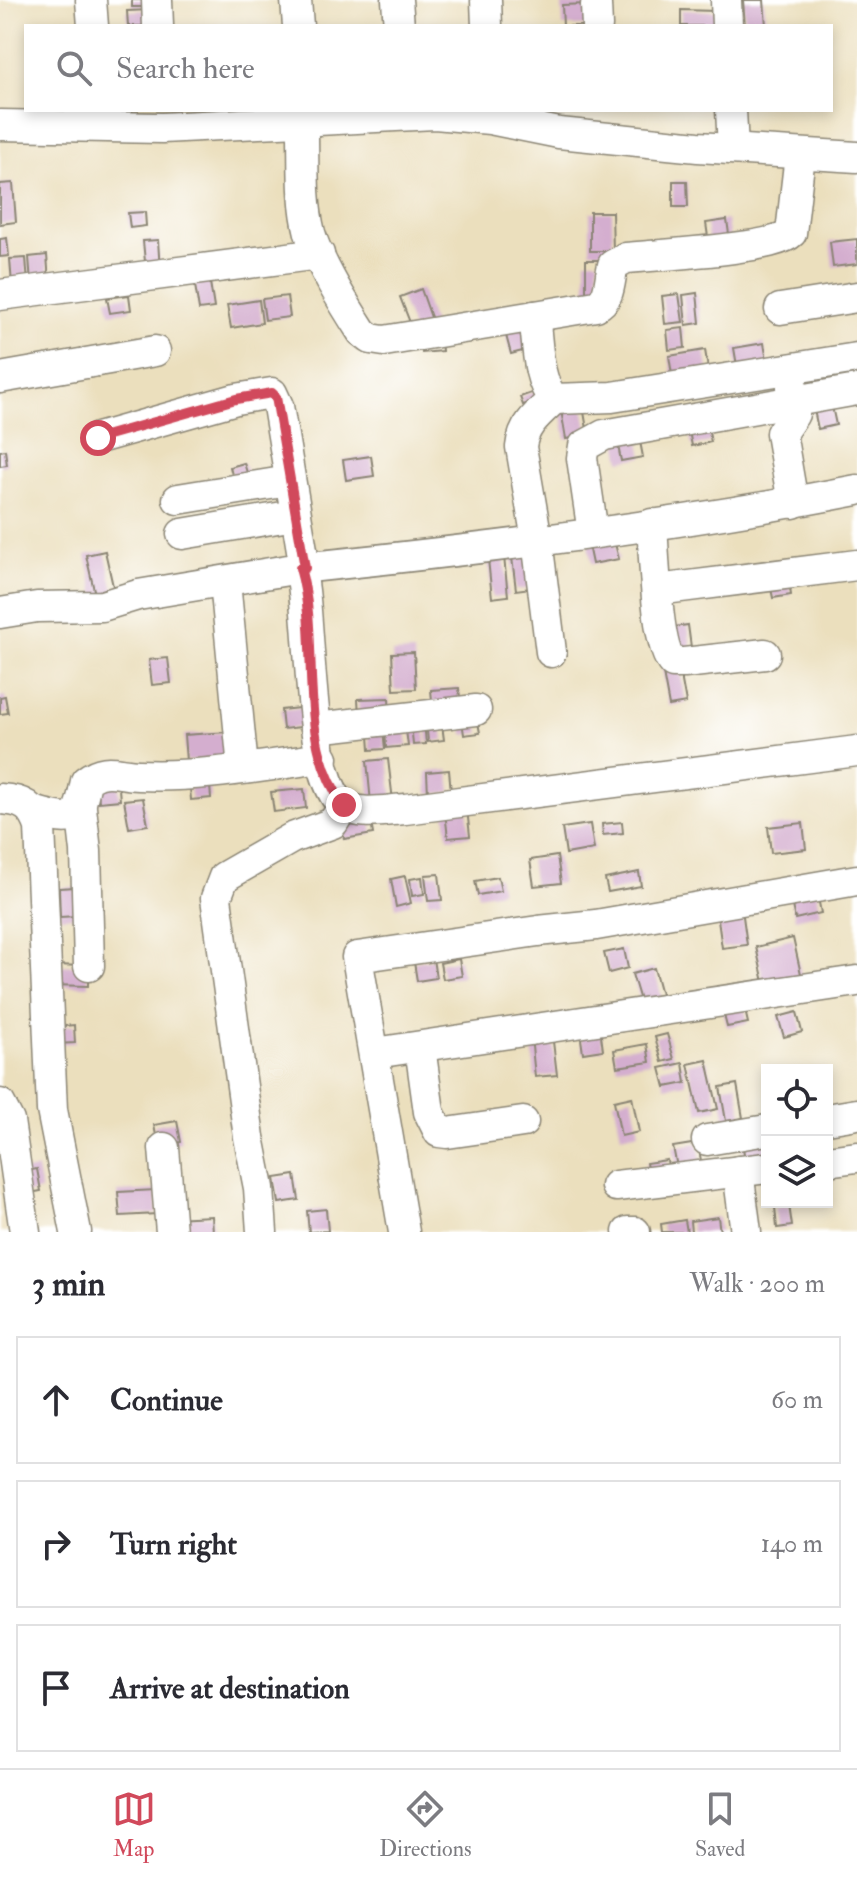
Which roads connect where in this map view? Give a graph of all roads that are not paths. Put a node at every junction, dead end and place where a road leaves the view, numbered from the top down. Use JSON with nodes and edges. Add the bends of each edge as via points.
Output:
{"nodes":[{"id":1,"x":91,"y":0,"type":"edge"},
{"id":2,"x":157,"y":0,"type":"edge"},
{"id":3,"x":296,"y":0,"type":"edge"},
{"id":4,"x":397,"y":0,"type":"edge"},
{"id":5,"x":486,"y":0,"type":"edge"},
{"id":6,"x":726,"y":0,"type":"edge"},
{"id":7,"x":93,"y":24,"type":"edge"},
{"id":8,"x":158,"y":24,"type":"edge"},
{"id":9,"x":298,"y":24,"type":"edge"},
{"id":10,"x":399,"y":24,"type":"edge"},
{"id":11,"x":487,"y":24,"type":"edge"},
{"id":12,"x":727,"y":24,"type":"edge"},
{"id":13,"x":731,"y":112,"type":"edge"},
{"id":14,"x":405,"y":113,"type":"edge"},
{"id":15,"x":490,"y":114,"type":"edge"},
{"id":16,"x":303,"y":115,"type":"edge"},
{"id":17,"x":96,"y":118,"type":"edge"},
{"id":18,"x":162,"y":119,"type":"edge"},
{"id":19,"x":601,"y":124,"type":"edge"},
{"id":20,"x":0,"y":125,"type":"edge"},
{"id":21,"x":733,"y":148,"type":"junction"},
{"id":22,"x":800,"y":155,"type":"junction"},
{"id":23,"x":857,"y":157,"type":"edge"},
{"id":24,"x":319,"y":254,"type":"junction"},
{"id":25,"x":0,"y":295,"type":"edge"},
{"id":26,"x":857,"y":297,"type":"edge"},
{"id":27,"x":780,"y":309,"type":"dead end"},
{"id":28,"x":534,"y":316,"type":"junction"},
{"id":29,"x":155,"y":351,"type":"dead end"},
{"id":30,"x":857,"y":358,"type":"edge"},
{"id":31,"x":790,"y":369,"type":"junction"},
{"id":32,"x":0,"y":378,"type":"edge"},
{"id":33,"x":857,"y":390,"type":"edge"},
{"id":34,"x":554,"y":399,"type":"junction"},
{"id":35,"x":795,"y":402,"type":"junction"},
{"id":36,"x":98,"y":438,"type":"dead end"},
{"id":37,"x":289,"y":481,"type":"junction"},
{"id":38,"x":857,"y":490,"type":"edge"},
{"id":39,"x":178,"y":499,"type":"dead end"},
{"id":40,"x":793,"y":503,"type":"junction"},
{"id":41,"x":295,"y":515,"type":"junction"},
{"id":42,"x":652,"y":524,"type":"junction"},
{"id":43,"x":593,"y":533,"type":"junction"},
{"id":44,"x":182,"y":534,"type":"dead end"},
{"id":45,"x":537,"y":540,"type":"junction"},
{"id":46,"x":857,"y":565,"type":"edge"},
{"id":47,"x":302,"y":568,"type":"junction"},
{"id":48,"x":225,"y":582,"type":"junction"},
{"id":49,"x":657,"y":590,"type":"junction"},
{"id":50,"x":0,"y":613,"type":"edge"},
{"id":51,"x":551,"y":652,"type":"dead end"},
{"id":52,"x":765,"y":654,"type":"dead end"},
{"id":53,"x":476,"y":710,"type":"dead end"},
{"id":54,"x":316,"y":728,"type":"junction"},
{"id":55,"x":857,"y":751,"type":"edge"},
{"id":56,"x":323,"y":758,"type":"junction"},
{"id":57,"x":243,"y":768,"type":"junction"},
{"id":58,"x":0,"y":799,"type":"edge"},
{"id":59,"x":344,"y":805,"type":"junction"},
{"id":60,"x":81,"y":808,"type":"junction"},
{"id":61,"x":36,"y":812,"type":"junction"},
{"id":62,"x":857,"y":880,"type":"edge"},
{"id":63,"x":89,"y":966,"type":"dead end"},
{"id":64,"x":857,"y":981,"type":"edge"},
{"id":65,"x":420,"y":1047,"type":"junction"},
{"id":66,"x":375,"y":1053,"type":"junction"},
{"id":67,"x":0,"y":1104,"type":"edge"},
{"id":68,"x":857,"y":1114,"type":"edge"},
{"id":69,"x":833,"y":1118,"type":"edge"},
{"id":70,"x":523,"y":1122,"type":"dead end"},
{"id":71,"x":761,"y":1131,"type":"edge"},
{"id":72,"x":707,"y":1140,"type":"dead end"},
{"id":73,"x":164,"y":1148,"type":"dead end"},
{"id":74,"x":857,"y":1157,"type":"edge"},
{"id":75,"x":833,"y":1160,"type":"edge"},
{"id":76,"x":752,"y":1169,"type":"edge"},
{"id":77,"x":616,"y":1186,"type":"dead end"},
{"id":78,"x":25,"y":1232,"type":"edge"},
{"id":79,"x":76,"y":1232,"type":"edge"},
{"id":80,"x":171,"y":1232,"type":"edge"},
{"id":81,"x":262,"y":1232,"type":"edge"},
{"id":82,"x":404,"y":1232,"type":"edge"},
{"id":83,"x":628,"y":1232,"type":"edge"},
{"id":84,"x":635,"y":1232,"type":"edge"},
{"id":85,"x":746,"y":1232,"type":"edge"}],
"edges":[{"from":1,"to":7,"type":"street"},
{"from":2,"to":8,"type":"street"},
{"from":3,"to":9,"type":"street"},
{"from":4,"to":10,"type":"street"},
{"from":5,"to":11,"type":"street"},
{"from":6,"to":12,"type":"street"},
{"from":13,"to":21,"type":"street"},
{"from":14,"to":15,"type":"street"},
{"from":14,"to":16,"type":"street"},
{"from":15,"to":19,"type":"street","via":[[559,133]]},
{"from":16,"to":18,"type":"street"},
{"from":16,"to":24,"type":"street","via":[[305,209]]},
{"from":17,"to":18,"type":"street"},
{"from":17,"to":20,"type":"street"},
{"from":19,"to":21,"type":"street","via":[[698,147]]},
{"from":21,"to":22,"type":"street"},
{"from":22,"to":23,"type":"street"},
{"from":22,"to":28,"type":"street","via":[[787,237],[758,245],[626,258],[613,265],[604,302]]},
{"from":24,"to":25,"type":"street"},
{"from":24,"to":28,"type":"street","via":[[352,316],[371,339]]},
{"from":26,"to":27,"type":"street"},
{"from":28,"to":34,"type":"street","via":[[542,372]]},
{"from":29,"to":32,"type":"street"},
{"from":30,"to":31,"type":"street"},
{"from":31,"to":34,"type":"street","via":[[612,397]]},
{"from":31,"to":35,"type":"street"},
{"from":33,"to":35,"type":"street"},
{"from":34,"to":45,"type":"street","via":[[522,435]]},
{"from":35,"to":40,"type":"street","via":[[794,414],[781,433]]},
{"from":35,"to":43,"type":"street","via":[[590,441],[582,458]]},
{"from":36,"to":37,"type":"street","via":[[272,393]]},
{"from":37,"to":39,"type":"street"},
{"from":37,"to":41,"type":"street"},
{"from":38,"to":40,"type":"street"},
{"from":40,"to":42,"type":"street"},
{"from":41,"to":44,"type":"street"},
{"from":41,"to":47,"type":"street"},
{"from":42,"to":43,"type":"street"},
{"from":42,"to":49,"type":"street"},
{"from":43,"to":45,"type":"street"},
{"from":45,"to":47,"type":"street"},
{"from":45,"to":51,"type":"street"},
{"from":46,"to":49,"type":"street"},
{"from":47,"to":48,"type":"street"},
{"from":47,"to":54,"type":"street"},
{"from":48,"to":50,"type":"street","via":[[102,606]]},
{"from":48,"to":57,"type":"street"},
{"from":49,"to":52,"type":"street","via":[[665,648],[673,663]]},
{"from":53,"to":54,"type":"street"},
{"from":54,"to":56,"type":"street"},
{"from":55,"to":59,"type":"street","via":[[405,809],[365,811]]},
{"from":56,"to":57,"type":"street"},
{"from":56,"to":59,"type":"street","via":[[330,786]]},
{"from":57,"to":60,"type":"street","via":[[95,773],[86,781]]},
{"from":58,"to":61,"type":"street","via":[[26,803]]},
{"from":59,"to":81,"type":"street","via":[[333,823],[240,867],[224,877],[218,890]]},
{"from":60,"to":61,"type":"street","via":[[60,819]]},
{"from":60,"to":63,"type":"street"},
{"from":61,"to":79,"type":"street","via":[[43,867],[52,1110]]},
{"from":62,"to":66,"type":"street","via":[[596,925],[357,957]]},
{"from":64,"to":65,"type":"street"},
{"from":65,"to":66,"type":"street"},
{"from":65,"to":70,"type":"street","via":[[429,1112],[439,1132]]},
{"from":66,"to":82,"type":"street"},
{"from":67,"to":78,"type":"street","via":[[9,1121]]},
{"from":68,"to":69,"type":"street"},
{"from":71,"to":72,"type":"street"},
{"from":73,"to":80,"type":"street"},
{"from":74,"to":75,"type":"street"},
{"from":76,"to":77,"type":"street"},
{"from":76,"to":85,"type":"street"},
{"from":83,"to":84,"type":"street"}]}
